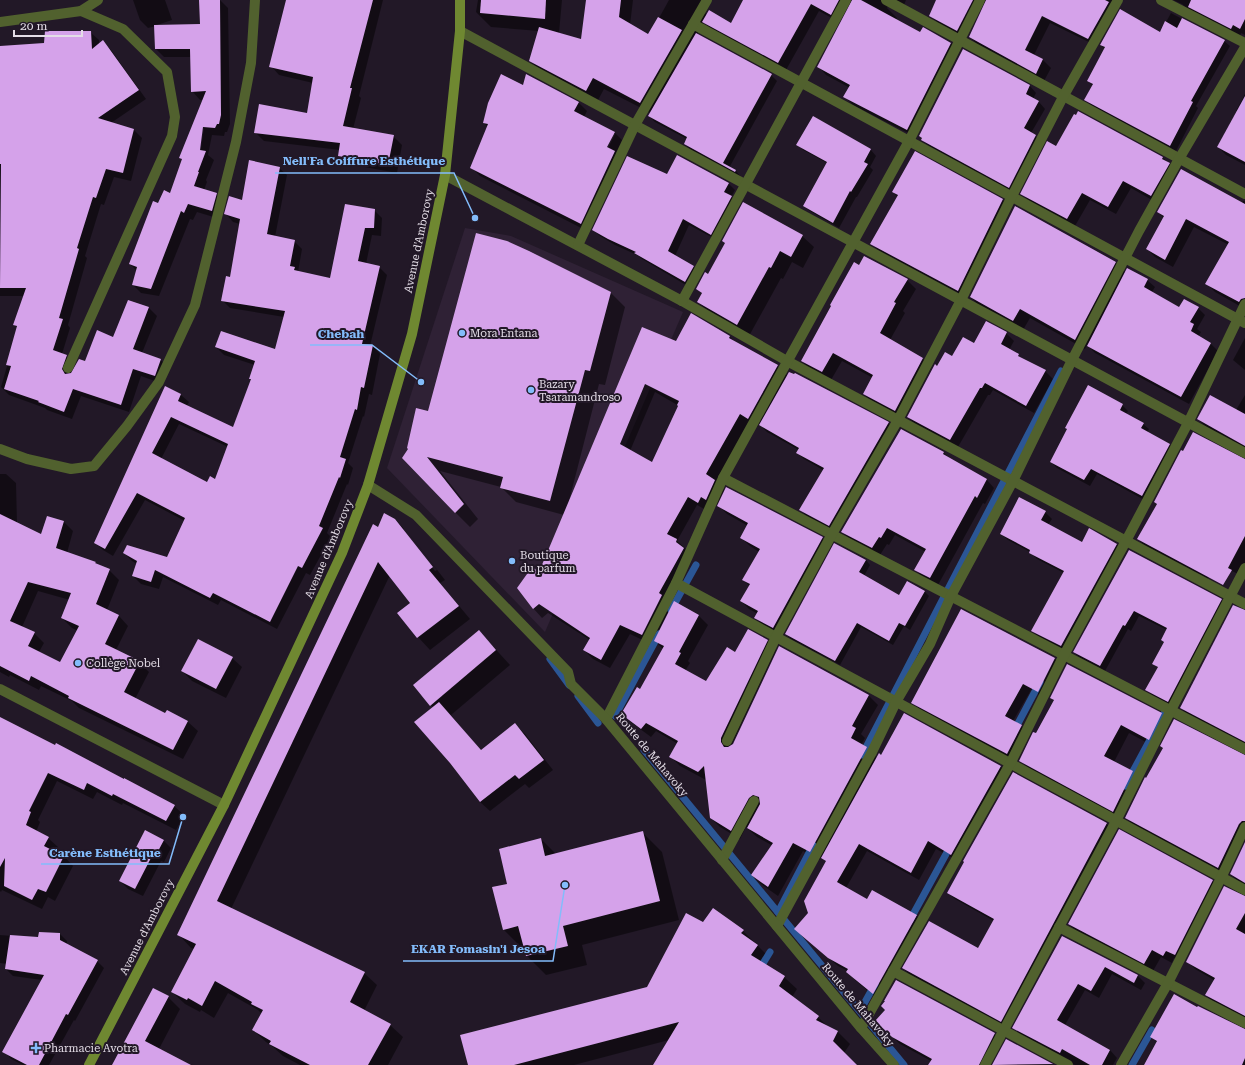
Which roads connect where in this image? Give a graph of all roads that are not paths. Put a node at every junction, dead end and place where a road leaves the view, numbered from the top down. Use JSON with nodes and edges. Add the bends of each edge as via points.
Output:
{"nodes":[{"id":1,"x":98,"y":0,"type":"edge"},
{"id":2,"x":255,"y":0,"type":"edge"},
{"id":3,"x":460,"y":0,"type":"edge"},
{"id":4,"x":707,"y":0,"type":"edge"},
{"id":5,"x":846,"y":0,"type":"edge"},
{"id":6,"x":886,"y":0,"type":"edge"},
{"id":7,"x":980,"y":0,"type":"edge"},
{"id":8,"x":1118,"y":0,"type":"edge"},
{"id":9,"x":1161,"y":0,"type":"edge"},
{"id":10,"x":81,"y":11,"type":"junction"},
{"id":11,"x":0,"y":22,"type":"edge"},
{"id":12,"x":693,"y":24,"type":"junction"},
{"id":13,"x":460,"y":31,"type":"junction"},
{"id":14,"x":959,"y":39,"type":"junction"},
{"id":15,"x":1245,"y":43,"type":"edge"},
{"id":16,"x":1245,"y":47,"type":"edge"},
{"id":17,"x":801,"y":82,"type":"junction"},
{"id":18,"x":1064,"y":97,"type":"junction"},
{"id":19,"x":635,"y":125,"type":"junction"},
{"id":20,"x":909,"y":141,"type":"junction"},
{"id":21,"x":1180,"y":159,"type":"junction"},
{"id":22,"x":445,"y":175,"type":"junction"},
{"id":23,"x":745,"y":184,"type":"junction"},
{"id":24,"x":1245,"y":194,"type":"edge"},
{"id":25,"x":1012,"y":196,"type":"junction"},
{"id":26,"x":852,"y":242,"type":"junction"},
{"id":27,"x":578,"y":245,"type":"junction"},
{"id":28,"x":1125,"y":258,"type":"junction"},
{"id":29,"x":961,"y":300,"type":"junction"},
{"id":30,"x":682,"y":301,"type":"junction"},
{"id":31,"x":1245,"y":304,"type":"edge"},
{"id":32,"x":1241,"y":321,"type":"edge"},
{"id":33,"x":1072,"y":360,"type":"junction"},
{"id":34,"x":787,"y":361,"type":"junction"},
{"id":35,"x":68,"y":368,"type":"dead end"},
{"id":36,"x":898,"y":420,"type":"junction"},
{"id":37,"x":1188,"y":423,"type":"junction"},
{"id":38,"x":0,"y":449,"type":"edge"},
{"id":39,"x":1245,"y":453,"type":"edge"},
{"id":40,"x":723,"y":478,"type":"junction"},
{"id":41,"x":1013,"y":481,"type":"junction"},
{"id":42,"x":368,"y":485,"type":"junction"},
{"id":43,"x":832,"y":534,"type":"junction"},
{"id":44,"x":1126,"y":541,"type":"junction"},
{"id":45,"x":1245,"y":568,"type":"edge"},
{"id":46,"x":676,"y":583,"type":"junction"},
{"id":47,"x":951,"y":596,"type":"junction"},
{"id":48,"x":1231,"y":596,"type":"junction"},
{"id":49,"x":1245,"y":604,"type":"edge"},
{"id":50,"x":776,"y":637,"type":"junction"},
{"id":51,"x":1064,"y":654,"type":"junction"},
{"id":52,"x":0,"y":689,"type":"edge"},
{"id":53,"x":896,"y":702,"type":"junction"},
{"id":54,"x":1170,"y":710,"type":"junction"},
{"id":55,"x":606,"y":719,"type":"junction"},
{"id":56,"x":727,"y":740,"type":"dead end"},
{"id":57,"x":1245,"y":749,"type":"edge"},
{"id":58,"x":1010,"y":764,"type":"junction"},
{"id":59,"x":754,"y":801,"type":"dead end"},
{"id":60,"x":224,"y":805,"type":"junction"},
{"id":61,"x":1116,"y":821,"type":"junction"},
{"id":62,"x":1245,"y":827,"type":"edge"},
{"id":63,"x":724,"y":855,"type":"junction"},
{"id":64,"x":1221,"y":878,"type":"junction"},
{"id":65,"x":1245,"y":890,"type":"edge"},
{"id":66,"x":776,"y":926,"type":"junction"},
{"id":67,"x":1059,"y":927,"type":"junction"},
{"id":68,"x":893,"y":971,"type":"junction"},
{"id":69,"x":1168,"y":983,"type":"junction"},
{"id":70,"x":1245,"y":1023,"type":"edge"},
{"id":71,"x":861,"y":1028,"type":"junction"},
{"id":72,"x":1004,"y":1030,"type":"junction"},
{"id":73,"x":89,"y":1065,"type":"edge"},
{"id":74,"x":894,"y":1065,"type":"edge"},
{"id":75,"x":985,"y":1065,"type":"edge"},
{"id":76,"x":1068,"y":1065,"type":"edge"},
{"id":77,"x":1121,"y":1065,"type":"edge"}],
"edges":[{"from":1,"to":10,"type":"street"},
{"from":2,"to":38,"type":"street","via":[[251,63],[236,142],[199,290],[195,305],[159,382],[94,466],[71,469],[27,459]]},
{"from":3,"to":13,"type":"main road","name":"Avenue d'Amborovy"},
{"from":4,"to":12,"type":"street"},
{"from":5,"to":17,"type":"street"},
{"from":6,"to":14,"type":"street"},
{"from":7,"to":14,"type":"street"},
{"from":8,"to":18,"type":"street"},
{"from":9,"to":15,"type":"street"},
{"from":10,"to":11,"type":"street"},
{"from":10,"to":35,"type":"street","via":[[123,29],[167,72],[175,117],[172,136]]},
{"from":12,"to":17,"type":"street"},
{"from":12,"to":19,"type":"street"},
{"from":13,"to":19,"type":"street"},
{"from":13,"to":22,"type":"main road","name":"Avenue d'Amborovy"},
{"from":14,"to":18,"type":"street"},
{"from":14,"to":20,"type":"street"},
{"from":16,"to":21,"type":"street"},
{"from":17,"to":20,"type":"street"},
{"from":17,"to":23,"type":"street"},
{"from":18,"to":21,"type":"street"},
{"from":18,"to":25,"type":"street"},
{"from":19,"to":23,"type":"street"},
{"from":19,"to":27,"type":"street"},
{"from":20,"to":25,"type":"street"},
{"from":20,"to":26,"type":"street"},
{"from":21,"to":24,"type":"street"},
{"from":21,"to":28,"type":"street"},
{"from":22,"to":27,"type":"street"},
{"from":22,"to":42,"type":"main road","name":"Avenue d'Amborovy","via":[[412,334]]},
{"from":23,"to":26,"type":"street"},
{"from":23,"to":30,"type":"street"},
{"from":25,"to":28,"type":"street"},
{"from":25,"to":29,"type":"street"},
{"from":26,"to":29,"type":"street"},
{"from":26,"to":34,"type":"street"},
{"from":27,"to":30,"type":"street"},
{"from":28,"to":32,"type":"street"},
{"from":28,"to":33,"type":"street"},
{"from":29,"to":33,"type":"street"},
{"from":29,"to":36,"type":"street"},
{"from":30,"to":34,"type":"street"},
{"from":31,"to":32,"type":"street"},
{"from":32,"to":37,"type":"street"},
{"from":33,"to":37,"type":"street"},
{"from":33,"to":41,"type":"street"},
{"from":34,"to":36,"type":"street"},
{"from":34,"to":40,"type":"street"},
{"from":36,"to":41,"type":"street"},
{"from":36,"to":43,"type":"street"},
{"from":37,"to":39,"type":"street"},
{"from":37,"to":44,"type":"street"},
{"from":40,"to":43,"type":"street"},
{"from":40,"to":46,"type":"street"},
{"from":41,"to":44,"type":"street"},
{"from":41,"to":47,"type":"street"},
{"from":42,"to":55,"type":"street","name":"Route de Mahavoky","via":[[416,515],[568,672],[571,684]]},
{"from":42,"to":60,"type":"main road","name":"Avenue d'Amborovy","via":[[342,553]]},
{"from":43,"to":47,"type":"street"},
{"from":43,"to":50,"type":"street"},
{"from":44,"to":48,"type":"street"},
{"from":44,"to":51,"type":"street"},
{"from":45,"to":48,"type":"street"},
{"from":46,"to":50,"type":"street"},
{"from":46,"to":55,"type":"street"},
{"from":47,"to":51,"type":"street"},
{"from":47,"to":53,"type":"street","via":[[930,644]]},
{"from":48,"to":49,"type":"street"},
{"from":48,"to":54,"type":"street"},
{"from":50,"to":53,"type":"street"},
{"from":50,"to":56,"type":"street"},
{"from":51,"to":54,"type":"street"},
{"from":51,"to":58,"type":"street"},
{"from":52,"to":60,"type":"street"},
{"from":53,"to":58,"type":"street"},
{"from":53,"to":66,"type":"street","via":[[872,752]]},
{"from":54,"to":57,"type":"street"},
{"from":54,"to":61,"type":"street"},
{"from":55,"to":63,"type":"street","name":"Route de Mahavoky"},
{"from":58,"to":61,"type":"street"},
{"from":58,"to":68,"type":"street"},
{"from":59,"to":63,"type":"street"},
{"from":60,"to":73,"type":"main road","name":"Avenue d'Amborovy"},
{"from":61,"to":64,"type":"street"},
{"from":61,"to":67,"type":"street"},
{"from":62,"to":64,"type":"street"},
{"from":63,"to":66,"type":"street","name":"Route de Mahavoky"},
{"from":64,"to":65,"type":"street"},
{"from":64,"to":69,"type":"street"},
{"from":66,"to":71,"type":"street","name":"Route de Mahavoky"},
{"from":67,"to":69,"type":"street"},
{"from":67,"to":72,"type":"street"},
{"from":68,"to":71,"type":"street"},
{"from":68,"to":72,"type":"street"},
{"from":69,"to":70,"type":"street"},
{"from":69,"to":77,"type":"street"},
{"from":71,"to":74,"type":"street","name":"Route de Mahavoky"},
{"from":72,"to":75,"type":"street"},
{"from":72,"to":76,"type":"street"}]}
